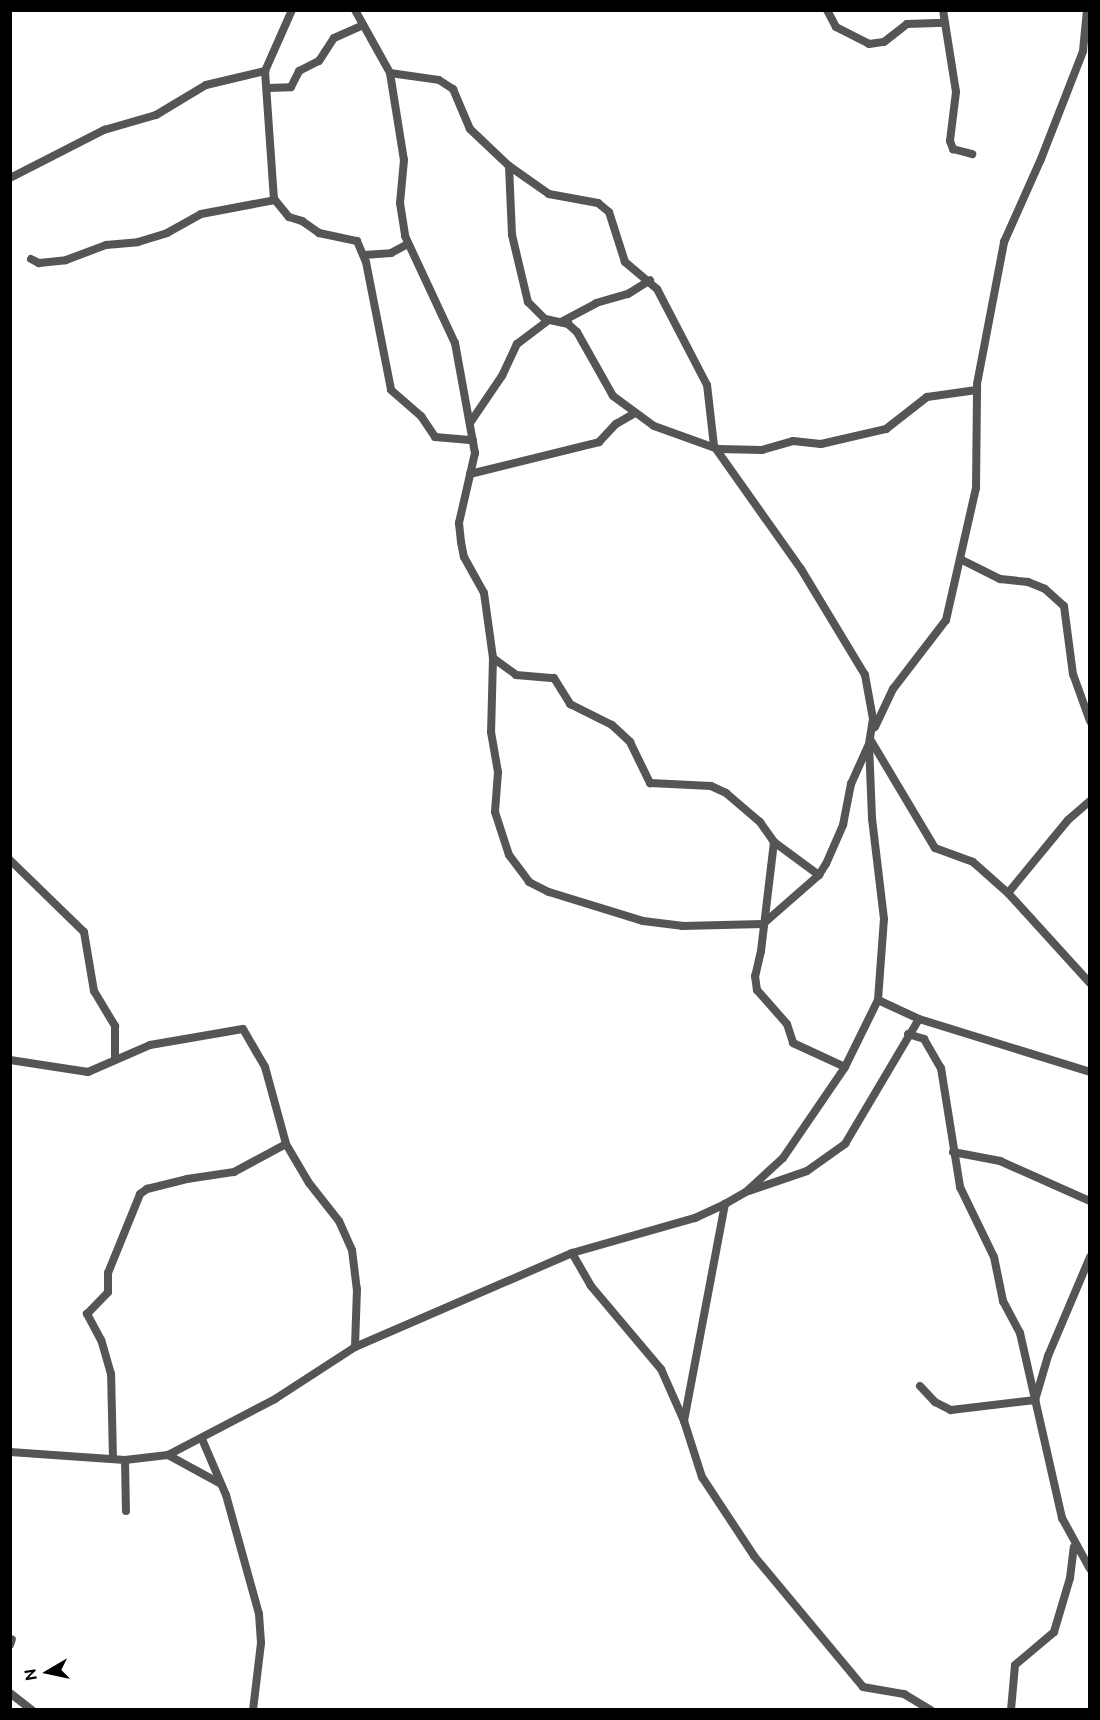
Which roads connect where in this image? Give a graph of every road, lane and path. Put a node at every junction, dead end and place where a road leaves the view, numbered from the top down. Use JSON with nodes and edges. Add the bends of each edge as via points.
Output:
{"nodes":[{"id":1,"x":292,"y":10,"type":"edge"},
{"id":2,"x":356,"y":10,"type":"edge"},
{"id":3,"x":827,"y":10,"type":"edge"},
{"id":4,"x":943,"y":10,"type":"edge"},
{"id":5,"x":1087,"y":10,"type":"edge"},
{"id":6,"x":944,"y":23,"type":"junction"},
{"id":7,"x":361,"y":26,"type":"junction"},
{"id":8,"x":265,"y":71,"type":"junction"},
{"id":9,"x":390,"y":72,"type":"junction"},
{"id":10,"x":267,"y":88,"type":"junction"},
{"id":11,"x":972,"y":154,"type":"dead end"},
{"id":12,"x":509,"y":166,"type":"junction"},
{"id":13,"x":10,"y":178,"type":"edge"},
{"id":14,"x":274,"y":200,"type":"junction"},
{"id":15,"x":408,"y":244,"type":"junction"},
{"id":16,"x":364,"y":255,"type":"junction"},
{"id":17,"x":31,"y":259,"type":"dead end"},
{"id":18,"x":650,"y":280,"type":"junction"},
{"id":19,"x":549,"y":320,"type":"junction"},
{"id":20,"x":561,"y":322,"type":"junction"},
{"id":21,"x":977,"y":390,"type":"junction"},
{"id":22,"x":635,"y":413,"type":"junction"},
{"id":23,"x":471,"y":423,"type":"junction"},
{"id":24,"x":473,"y":440,"type":"junction"},
{"id":25,"x":714,"y":446,"type":"junction"},
{"id":26,"x":470,"y":474,"type":"junction"},
{"id":27,"x":960,"y":559,"type":"junction"},
{"id":28,"x":493,"y":658,"type":"junction"},
{"id":29,"x":1089,"y":720,"type":"edge"},
{"id":30,"x":870,"y":738,"type":"junction"},
{"id":31,"x":1089,"y":801,"type":"edge"},
{"id":32,"x":774,"y":842,"type":"junction"},
{"id":33,"x":10,"y":860,"type":"edge"},
{"id":34,"x":819,"y":875,"type":"junction"},
{"id":35,"x":1008,"y":893,"type":"junction"},
{"id":36,"x":764,"y":924,"type":"junction"},
{"id":37,"x":1089,"y":983,"type":"edge"},
{"id":38,"x":878,"y":1000,"type":"junction"},
{"id":39,"x":920,"y":1019,"type":"junction"},
{"id":40,"x":908,"y":1034,"type":"junction"},
{"id":41,"x":115,"y":1058,"type":"junction"},
{"id":42,"x":10,"y":1060,"type":"edge"},
{"id":43,"x":845,"y":1067,"type":"junction"},
{"id":44,"x":1089,"y":1072,"type":"edge"},
{"id":45,"x":286,"y":1144,"type":"junction"},
{"id":46,"x":954,"y":1152,"type":"junction"},
{"id":47,"x":746,"y":1192,"type":"junction"},
{"id":48,"x":1089,"y":1201,"type":"edge"},
{"id":49,"x":725,"y":1204,"type":"junction"},
{"id":50,"x":572,"y":1253,"type":"junction"},
{"id":51,"x":1089,"y":1257,"type":"edge"},
{"id":52,"x":355,"y":1347,"type":"junction"},
{"id":53,"x":920,"y":1386,"type":"dead end"},
{"id":54,"x":1035,"y":1400,"type":"junction"},
{"id":55,"x":684,"y":1421,"type":"junction"},
{"id":56,"x":202,"y":1438,"type":"junction"},
{"id":57,"x":10,"y":1452,"type":"edge"},
{"id":58,"x":168,"y":1455,"type":"junction"},
{"id":59,"x":113,"y":1459,"type":"junction"},
{"id":60,"x":125,"y":1460,"type":"junction"},
{"id":61,"x":222,"y":1484,"type":"junction"},
{"id":62,"x":126,"y":1511,"type":"dead end"},
{"id":63,"x":1074,"y":1547,"type":"junction"},
{"id":64,"x":1089,"y":1569,"type":"edge"},
{"id":65,"x":10,"y":1693,"type":"edge"},
{"id":66,"x":32,"y":1710,"type":"edge"},
{"id":67,"x":253,"y":1710,"type":"edge"},
{"id":68,"x":931,"y":1710,"type":"edge"},
{"id":69,"x":1011,"y":1710,"type":"edge"}],
"edges":[{"from":1,"to":8,"type":"street"},
{"from":2,"to":7,"type":"street"},
{"from":3,"to":6,"type":"street","via":[[836,27],[869,44],[884,42],[905,24]]},
{"from":4,"to":6,"type":"street"},
{"from":5,"to":21,"type":"street","via":[[1083,51],[1004,242]]},
{"from":6,"to":11,"type":"street","via":[[956,92],[950,141],[953,149]]},
{"from":7,"to":9,"type":"street"},
{"from":7,"to":10,"type":"street","via":[[334,38],[319,61],[299,71],[291,87]]},
{"from":8,"to":10,"type":"street"},
{"from":8,"to":13,"type":"street","via":[[206,85],[156,115],[104,130]]},
{"from":9,"to":12,"type":"street","via":[[439,80],[452,88],[470,129]]},
{"from":9,"to":15,"type":"street","via":[[404,153],[400,203]]},
{"from":10,"to":14,"type":"street"},
{"from":12,"to":18,"type":"street","via":[[549,194],[598,203],[615,224],[625,262]]},
{"from":12,"to":19,"type":"street","via":[[511,225],[525,293],[530,305]]},
{"from":14,"to":16,"type":"street","via":[[289,217],[319,233],[354,238]]},
{"from":14,"to":17,"type":"street","via":[[201,214],[167,233],[138,242],[106,245],[66,260],[39,263]]},
{"from":15,"to":16,"type":"street","via":[[391,254]]},
{"from":15,"to":23,"type":"street","via":[[453,336]]},
{"from":16,"to":24,"type":"street","via":[[391,390],[421,416],[435,437]]},
{"from":18,"to":20,"type":"street","via":[[628,294],[596,303]]},
{"from":18,"to":25,"type":"street","via":[[707,385]]},
{"from":19,"to":20,"type":"street"},
{"from":19,"to":23,"type":"street","via":[[517,344],[502,376]]},
{"from":20,"to":22,"type":"street","via":[[584,340],[613,396]]},
{"from":21,"to":25,"type":"street","via":[[927,397],[886,429],[821,444],[793,441],[755,451]]},
{"from":21,"to":27,"type":"street","via":[[977,480]]},
{"from":22,"to":25,"type":"street","via":[[683,439]]},
{"from":22,"to":26,"type":"street","via":[[593,445]]},
{"from":23,"to":24,"type":"street"},
{"from":24,"to":26,"type":"street","via":[[475,453]]},
{"from":25,"to":30,"type":"street","via":[[801,569],[865,675]]},
{"from":26,"to":28,"type":"street","via":[[459,524],[461,542],[464,557],[484,593]]},
{"from":27,"to":29,"type":"street","via":[[1000,579],[1028,582],[1045,589],[1064,606],[1073,674]]},
{"from":27,"to":30,"type":"street","via":[[946,620],[893,690]]},
{"from":28,"to":32,"type":"street","via":[[516,675],[556,680],[574,707],[621,732],[635,750],[642,773],[650,783],[711,786],[741,804]]},
{"from":28,"to":36,"type":"street","via":[[491,732],[498,772],[495,812],[509,855],[523,876],[568,900],[643,921],[682,926]]},
{"from":30,"to":34,"type":"street","via":[[851,784],[833,853]]},
{"from":30,"to":35,"type":"street","via":[[935,848],[973,862]]},
{"from":30,"to":38,"type":"street","via":[[884,919]]},
{"from":31,"to":35,"type":"street","via":[[1068,820]]},
{"from":32,"to":34,"type":"street"},
{"from":32,"to":36,"type":"street"},
{"from":33,"to":41,"type":"street","via":[[84,932],[94,991],[115,1026]]},
{"from":34,"to":36,"type":"street"},
{"from":35,"to":37,"type":"street"},
{"from":36,"to":43,"type":"street","via":[[754,982],[757,990],[787,1024],[793,1043]]},
{"from":38,"to":39,"type":"street"},
{"from":38,"to":43,"type":"street"},
{"from":39,"to":40,"type":"street"},
{"from":39,"to":44,"type":"street"},
{"from":40,"to":46,"type":"street","via":[[924,1039],[941,1068]]},
{"from":40,"to":47,"type":"street","via":[[845,1144],[807,1171]]},
{"from":41,"to":42,"type":"street","via":[[88,1072]]},
{"from":41,"to":45,"type":"street","via":[[150,1045],[243,1029],[265,1067]]},
{"from":43,"to":47,"type":"street","via":[[783,1158]]},
{"from":45,"to":52,"type":"street","via":[[309,1183],[339,1221],[352,1250],[357,1288]]},
{"from":45,"to":59,"type":"street","via":[[234,1172],[187,1179],[140,1194],[108,1273],[108,1292],[87,1314],[101,1340],[111,1374]]},
{"from":46,"to":48,"type":"street","via":[[1000,1161]]},
{"from":46,"to":54,"type":"street","via":[[960,1188],[994,1257],[1003,1300],[1020,1333]]},
{"from":47,"to":49,"type":"street"},
{"from":49,"to":50,"type":"street","via":[[695,1218]]},
{"from":49,"to":55,"type":"street"},
{"from":50,"to":52,"type":"street"},
{"from":50,"to":55,"type":"street","via":[[591,1286],[661,1369]]},
{"from":51,"to":54,"type":"street","via":[[1048,1356]]},
{"from":52,"to":56,"type":"street","via":[[275,1399]]},
{"from":53,"to":54,"type":"street","via":[[935,1402],[951,1410]]},
{"from":54,"to":63,"type":"street","via":[[1062,1518]]},
{"from":55,"to":68,"type":"street","via":[[702,1477],[733,1529],[855,1678],[867,1690],[904,1694]]},
{"from":56,"to":58,"type":"street"},
{"from":56,"to":61,"type":"street"},
{"from":57,"to":59,"type":"street"},
{"from":58,"to":60,"type":"street"},
{"from":58,"to":61,"type":"street"},
{"from":59,"to":60,"type":"street"},
{"from":60,"to":62,"type":"street"},
{"from":61,"to":67,"type":"street","via":[[259,1614],[261,1643]]},
{"from":63,"to":64,"type":"street"},
{"from":63,"to":69,"type":"street","via":[[1070,1578],[1054,1632],[1015,1665]]},
{"from":65,"to":66,"type":"street"}]}
